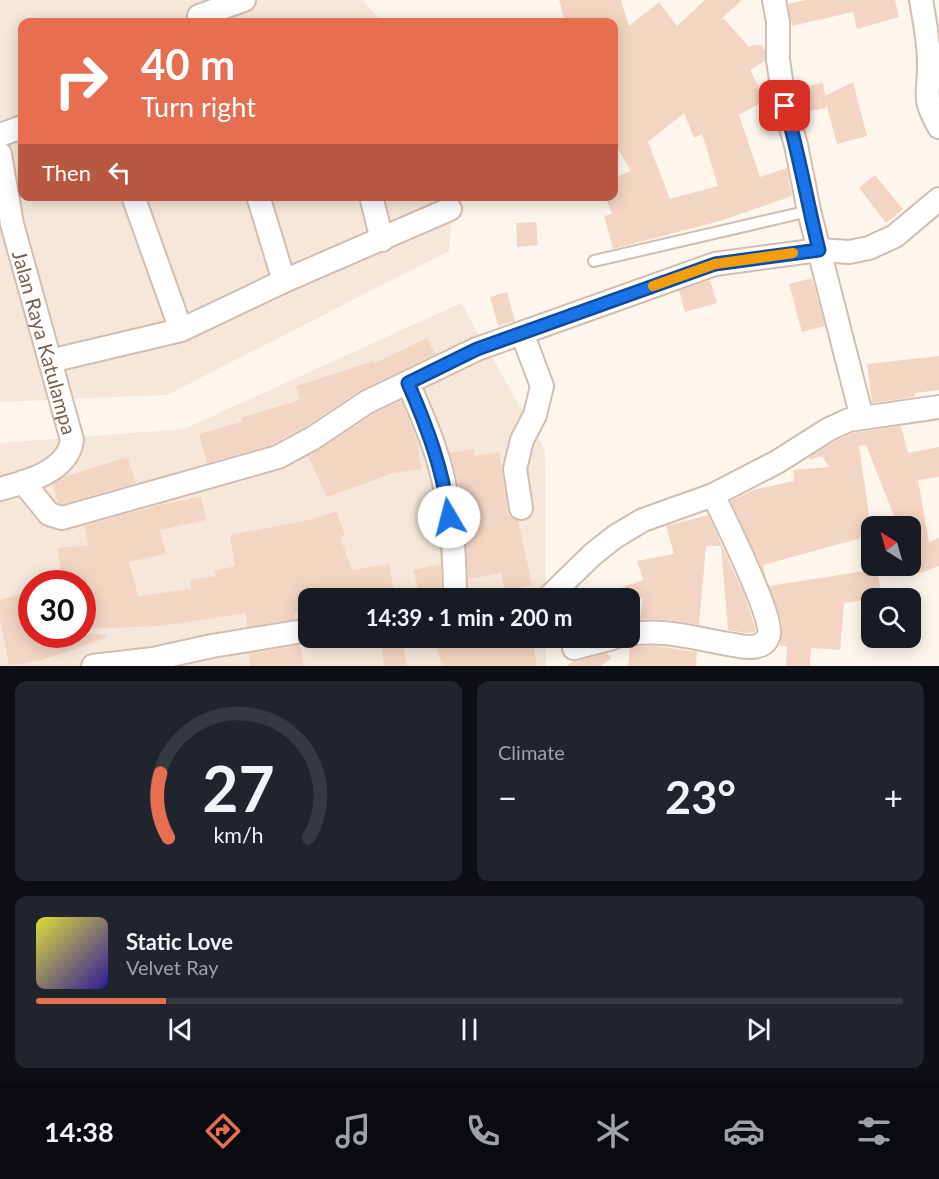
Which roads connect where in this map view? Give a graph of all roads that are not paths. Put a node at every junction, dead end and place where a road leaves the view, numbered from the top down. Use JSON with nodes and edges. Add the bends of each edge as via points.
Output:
{"nodes":[{"id":1,"x":244,"y":0,"type":"edge"},
{"id":2,"x":774,"y":0,"type":"edge"},
{"id":3,"x":921,"y":0,"type":"edge"},
{"id":4,"x":197,"y":13,"type":"edge"},
{"id":5,"x":939,"y":127,"type":"edge"},
{"id":6,"x":18,"y":128,"type":"edge"},
{"id":7,"x":0,"y":135,"type":"edge"},
{"id":8,"x":0,"y":154,"type":"edge"},
{"id":9,"x":939,"y":199,"type":"edge"},
{"id":10,"x":135,"y":201,"type":"edge"},
{"id":11,"x":260,"y":201,"type":"edge"},
{"id":12,"x":372,"y":201,"type":"edge"},
{"id":13,"x":450,"y":209,"type":"dead end"},
{"id":14,"x":809,"y":210,"type":"junction"},
{"id":15,"x":382,"y":240,"type":"junction"},
{"id":16,"x":819,"y":250,"type":"junction"},
{"id":17,"x":594,"y":261,"type":"dead end"},
{"id":18,"x":284,"y":281,"type":"junction"},
{"id":19,"x":181,"y":330,"type":"junction"},
{"id":20,"x":522,"y":333,"type":"junction"},
{"id":21,"x":50,"y":361,"type":"junction"},
{"id":22,"x":408,"y":383,"type":"junction"},
{"id":23,"x":939,"y":407,"type":"edge"},
{"id":24,"x":862,"y":418,"type":"junction"},
{"id":25,"x":23,"y":482,"type":"junction"},
{"id":26,"x":0,"y":489,"type":"edge"},
{"id":27,"x":713,"y":495,"type":"junction"},
{"id":28,"x":521,"y":508,"type":"dead end"},
{"id":29,"x":455,"y":588,"type":"edge"},
{"id":30,"x":558,"y":588,"type":"edge"},
{"id":31,"x":298,"y":632,"type":"edge"},
{"id":32,"x":640,"y":634,"type":"edge"},
{"id":33,"x":93,"y":666,"type":"edge"}],
"edges":[{"from":1,"to":4,"type":"street"},
{"from":2,"to":14,"type":"street","via":[[780,79]]},
{"from":3,"to":5,"type":"street","via":[[929,66],[926,96]]},
{"from":6,"to":7,"type":"street"},
{"from":8,"to":21,"type":"street","name":"Jalan Raya Katulampa","via":[[8,209]]},
{"from":9,"to":16,"type":"street","via":[[895,236],[869,248],[849,252]]},
{"from":10,"to":19,"type":"street"},
{"from":11,"to":18,"type":"street"},
{"from":12,"to":15,"type":"street"},
{"from":13,"to":15,"type":"street"},
{"from":14,"to":16,"type":"street"},
{"from":14,"to":17,"type":"lane"},
{"from":15,"to":18,"type":"street"},
{"from":16,"to":20,"type":"street","via":[[715,264]]},
{"from":16,"to":24,"type":"street"},
{"from":18,"to":19,"type":"street"},
{"from":19,"to":21,"type":"street"},
{"from":20,"to":22,"type":"street","via":[[477,349]]},
{"from":20,"to":28,"type":"street","via":[[542,386],[515,469]]},
{"from":21,"to":25,"type":"street","name":"Jalan Raya Katulampa","via":[[71,447],[58,465]]},
{"from":22,"to":25,"type":"street","via":[[367,402],[278,457],[69,517],[49,513]]},
{"from":22,"to":29,"type":"street","via":[[441,471],[455,557]]},
{"from":23,"to":24,"type":"street"},
{"from":24,"to":27,"type":"street","via":[[829,429]]},
{"from":25,"to":26,"type":"street","name":"Jalan Raya Katulampa"},
{"from":27,"to":30,"type":"street","via":[[628,527]]},
{"from":27,"to":32,"type":"street","via":[[762,604],[769,635],[756,647],[664,633]]},
{"from":31,"to":33,"type":"street"}]}
